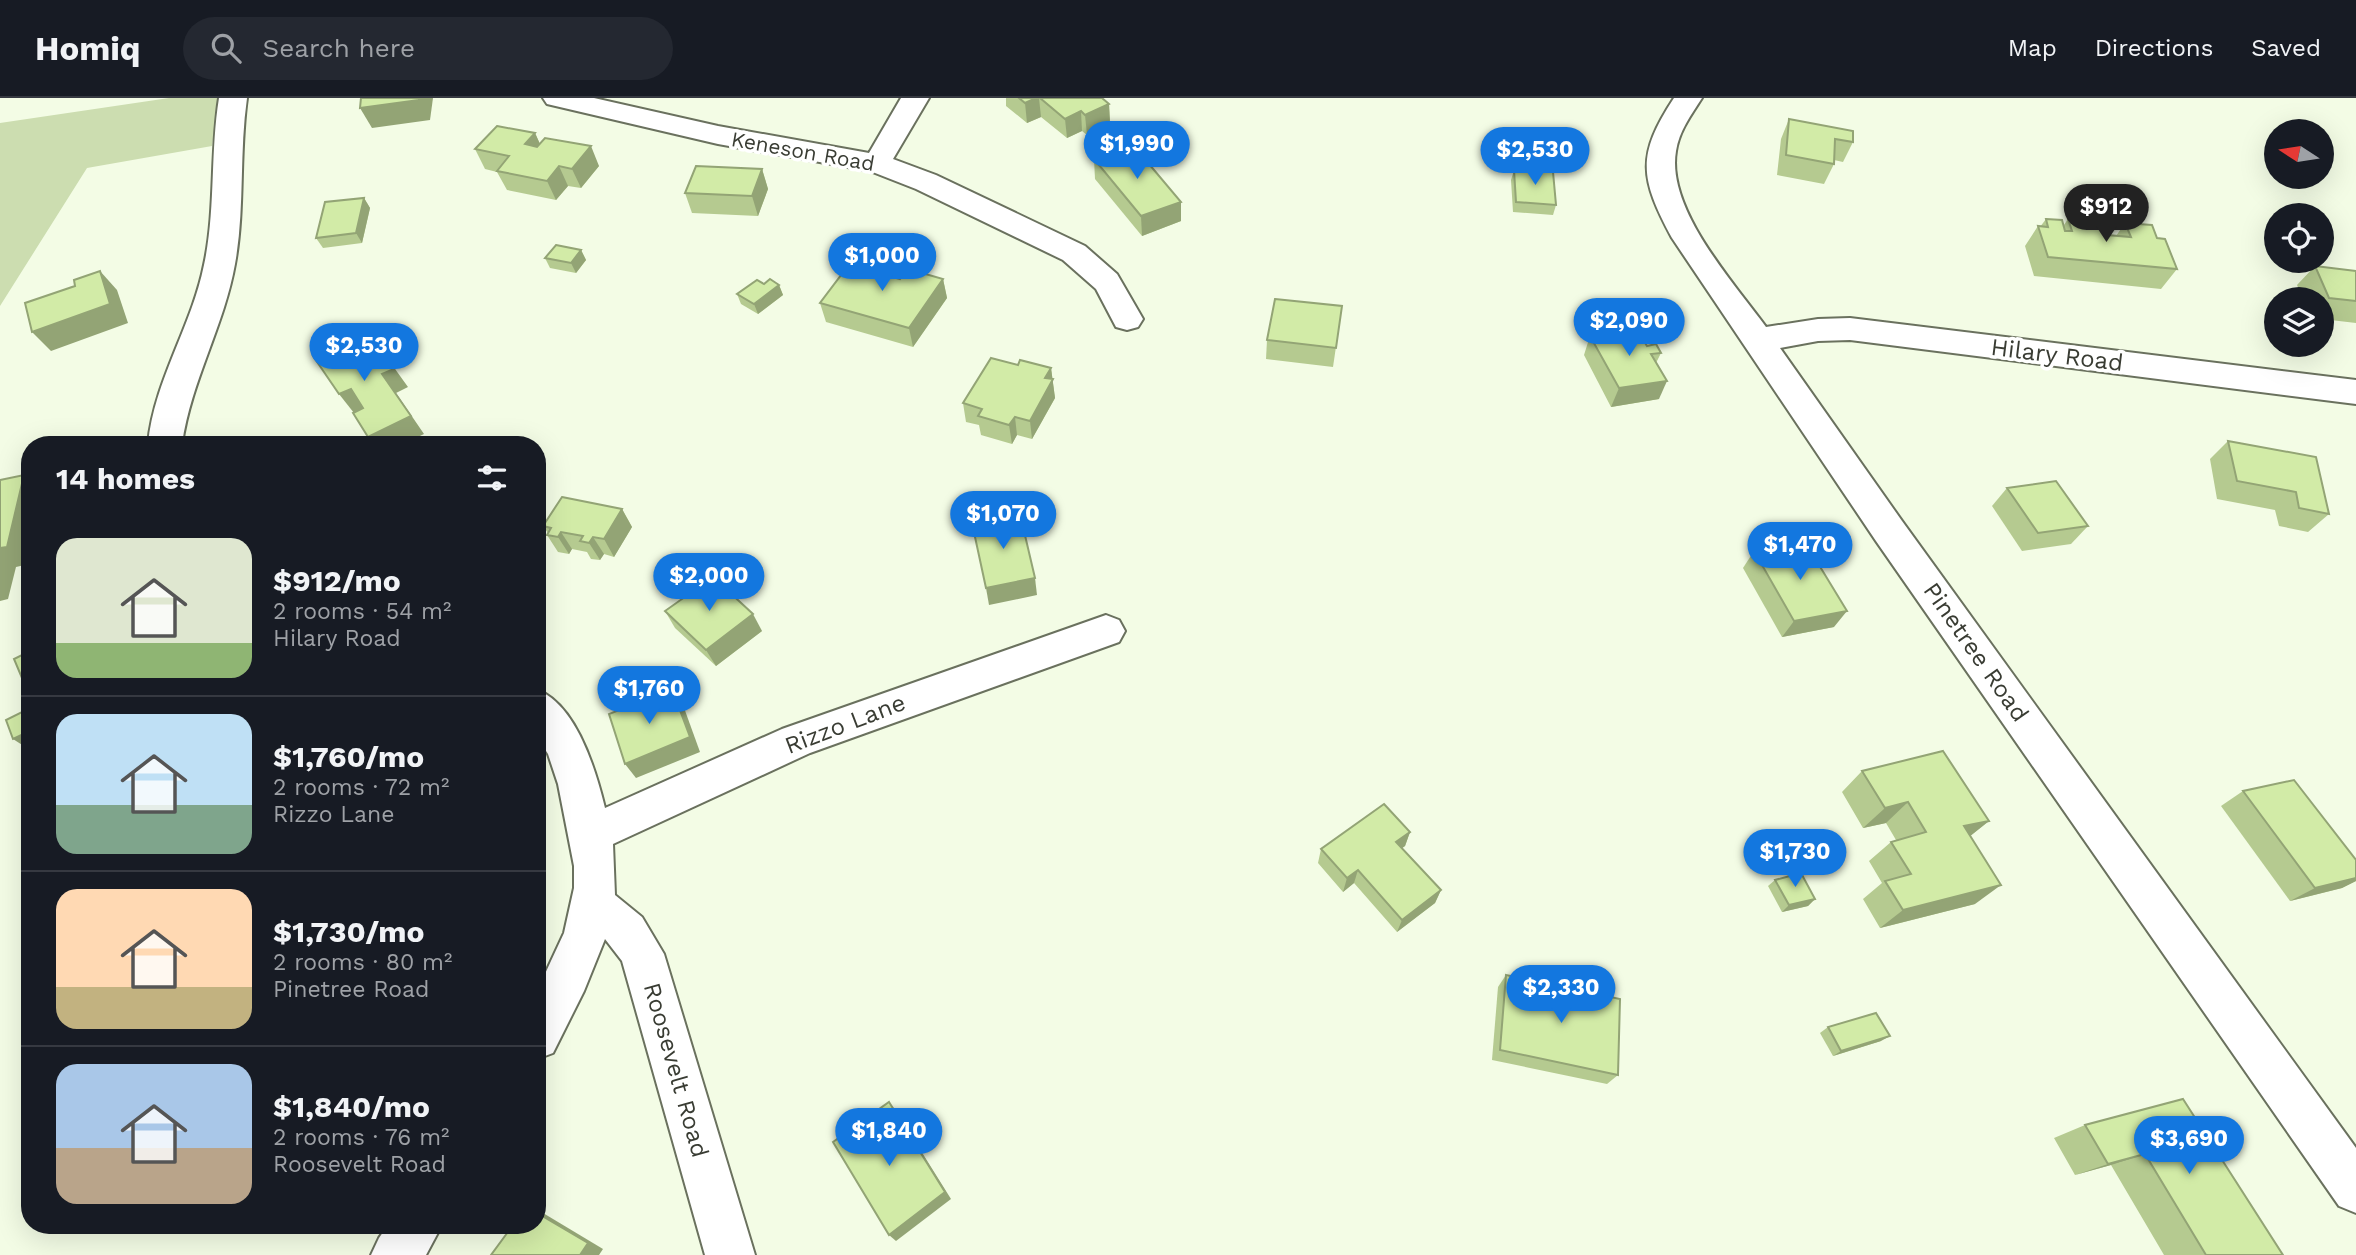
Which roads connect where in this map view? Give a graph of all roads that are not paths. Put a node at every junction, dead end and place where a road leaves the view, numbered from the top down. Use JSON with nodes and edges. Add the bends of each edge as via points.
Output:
{"nodes":[{"id":1,"x":233,"y":98,"type":"edge"},
{"id":2,"x":556,"y":98,"type":"edge"},
{"id":3,"x":915,"y":98,"type":"edge"},
{"id":4,"x":1688,"y":98,"type":"edge"},
{"id":5,"x":876,"y":163,"type":"junction"},
{"id":6,"x":1128,"y":319,"type":"dead end"},
{"id":7,"x":1759,"y":340,"type":"junction"},
{"id":8,"x":2356,"y":392,"type":"edge"},
{"id":9,"x":166,"y":436,"type":"edge"},
{"id":10,"x":1106,"y":631,"type":"dead end"},
{"id":11,"x":546,"y":719,"type":"edge"},
{"id":12,"x":591,"y":834,"type":"junction"},
{"id":13,"x":593,"y":905,"type":"junction"},
{"id":14,"x":546,"y":1020,"type":"edge"},
{"id":15,"x":2356,"y":1189,"type":"edge"},
{"id":16,"x":411,"y":1234,"type":"edge"},
{"id":17,"x":396,"y":1255,"type":"edge"},
{"id":18,"x":730,"y":1255,"type":"edge"}],
"edges":[{"from":1,"to":9,"type":"street","via":[[219,265],[167,418]]},
{"from":2,"to":5,"type":"street","name":"Keneson Road","via":[[718,135]]},
{"from":3,"to":5,"type":"street"},
{"from":4,"to":7,"type":"street","name":"Pinetree Road","via":[[1663,142],[1664,188],[1687,238]]},
{"from":5,"to":6,"type":"street","name":"Keneson Road","via":[[1074,253],[1110,282]]},
{"from":7,"to":8,"type":"street","name":"Hilary Road","via":[[1850,329]]},
{"from":7,"to":15,"type":"street","name":"Pinetree Road","via":[[1889,531]]},
{"from":10,"to":12,"type":"street","name":"Rizzo Lane","via":[[796,741]]},
{"from":11,"to":12,"type":"street","via":[[568,750]]},
{"from":12,"to":13,"type":"street","via":[[596,868]]},
{"from":13,"to":14,"type":"street","via":[[565,984]]},
{"from":13,"to":18,"type":"street","name":"Roosevelt Road","via":[[615,917],[642,954]]},
{"from":16,"to":17,"type":"street"}]}
